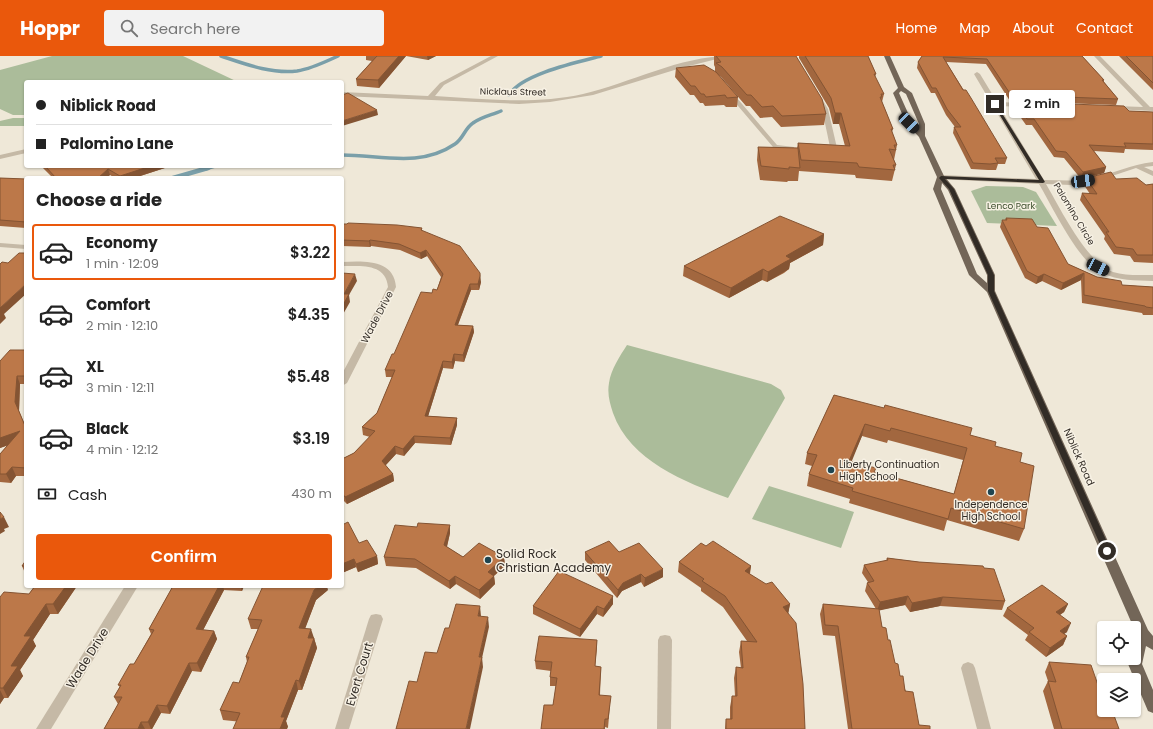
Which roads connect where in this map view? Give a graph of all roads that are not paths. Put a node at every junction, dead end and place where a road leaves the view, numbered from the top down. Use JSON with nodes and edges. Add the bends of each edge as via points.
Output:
{"nodes":[{"id":1,"x":495,"y":56,"type":"edge"},
{"id":2,"x":726,"y":56,"type":"edge"},
{"id":3,"x":887,"y":56,"type":"edge"},
{"id":4,"x":1097,"y":56,"type":"edge"},
{"id":5,"x":687,"y":64,"type":"junction"},
{"id":6,"x":697,"y":68,"type":"edge"},
{"id":7,"x":977,"y":74,"type":"dead end"},
{"id":8,"x":723,"y":84,"type":"edge"},
{"id":9,"x":901,"y":88,"type":"junction"},
{"id":10,"x":814,"y":90,"type":"edge"},
{"id":11,"x":344,"y":94,"type":"edge"},
{"id":12,"x":430,"y":98,"type":"junction"},
{"id":13,"x":995,"y":104,"type":"junction"},
{"id":14,"x":1033,"y":105,"type":"edge"},
{"id":15,"x":1110,"y":108,"type":"edge"},
{"id":16,"x":1150,"y":109,"type":"edge"},
{"id":17,"x":922,"y":136,"type":"junction"},
{"id":18,"x":801,"y":149,"type":"edge"},
{"id":19,"x":815,"y":150,"type":"edge"},
{"id":20,"x":24,"y":151,"type":"edge"},
{"id":21,"x":0,"y":157,"type":"edge"},
{"id":22,"x":1153,"y":164,"type":"edge"},
{"id":23,"x":1136,"y":166,"type":"junction"},
{"id":24,"x":1153,"y":174,"type":"edge"},
{"id":25,"x":941,"y":178,"type":"junction"},
{"id":26,"x":1043,"y":182,"type":"junction"},
{"id":27,"x":0,"y":245,"type":"edge"},
{"id":28,"x":24,"y":247,"type":"edge"},
{"id":29,"x":344,"y":264,"type":"edge"},
{"id":30,"x":1153,"y":278,"type":"edge"},
{"id":31,"x":991,"y":291,"type":"junction"},
{"id":32,"x":344,"y":379,"type":"edge"},
{"id":33,"x":131,"y":588,"type":"edge"},
{"id":34,"x":376,"y":619,"type":"dead end"},
{"id":35,"x":1143,"y":633,"type":"junction"},
{"id":36,"x":665,"y":640,"type":"dead end"},
{"id":37,"x":1153,"y":645,"type":"edge"},
{"id":38,"x":968,"y":668,"type":"dead end"},
{"id":39,"x":1153,"y":707,"type":"edge"},
{"id":40,"x":43,"y":729,"type":"edge"},
{"id":41,"x":342,"y":729,"type":"edge"},
{"id":42,"x":664,"y":729,"type":"edge"},
{"id":43,"x":984,"y":729,"type":"edge"}],
"edges":[{"from":1,"to":12,"type":"street","via":[[442,84]]},
{"from":2,"to":5,"type":"street","name":"Nicklaus Street"},
{"from":3,"to":9,"type":"main road","name":"Niblick Road"},
{"from":4,"to":16,"type":"street"},
{"from":5,"to":6,"type":"street"},
{"from":5,"to":12,"type":"street","name":"Nicklaus Street","via":[[600,92],[559,100],[519,102]]},
{"from":7,"to":13,"type":"street","name":"Palomino Circle"},
{"from":8,"to":18,"type":"street","via":[[775,146]]},
{"from":9,"to":17,"type":"main road","name":"Niblick Road","via":[[909,93],[922,124]]},
{"from":9,"to":17,"type":"main road","name":"Niblick Road","via":[[896,93],[909,123]]},
{"from":10,"to":19,"type":"street","via":[[825,109],[834,148]]},
{"from":11,"to":12,"type":"street","name":"Nicklaus Street"},
{"from":13,"to":14,"type":"street"},
{"from":13,"to":26,"type":"street","name":"Palomino Circle"},
{"from":15,"to":16,"type":"street"},
{"from":17,"to":25,"type":"main road","name":"Niblick Road"},
{"from":20,"to":21,"type":"street"},
{"from":22,"to":23,"type":"street"},
{"from":23,"to":24,"type":"street"},
{"from":23,"to":26,"type":"street","via":[[1094,180],[1072,183]]},
{"from":25,"to":26,"type":"street"},
{"from":25,"to":31,"type":"main road","name":"Niblick Road","via":[[952,189],[991,275]]},
{"from":25,"to":31,"type":"main road","name":"Niblick Road","via":[[937,189],[973,275]]},
{"from":26,"to":30,"type":"street","name":"Palomino Circle","via":[[1082,250],[1098,267],[1119,276]]},
{"from":27,"to":28,"type":"street"},
{"from":29,"to":32,"type":"street","name":"Wade Drive","via":[[371,265],[385,269],[393,280],[392,287]]},
{"from":31,"to":35,"type":"main road","name":"Niblick Road"},
{"from":33,"to":40,"type":"street","name":"Wade Drive"},
{"from":34,"to":41,"type":"street","name":"Evert Court"},
{"from":35,"to":37,"type":"main road","name":"Niblick Road"},
{"from":35,"to":39,"type":"main road","via":[[1135,664]]},
{"from":36,"to":42,"type":"street"},
{"from":38,"to":43,"type":"street"}]}
